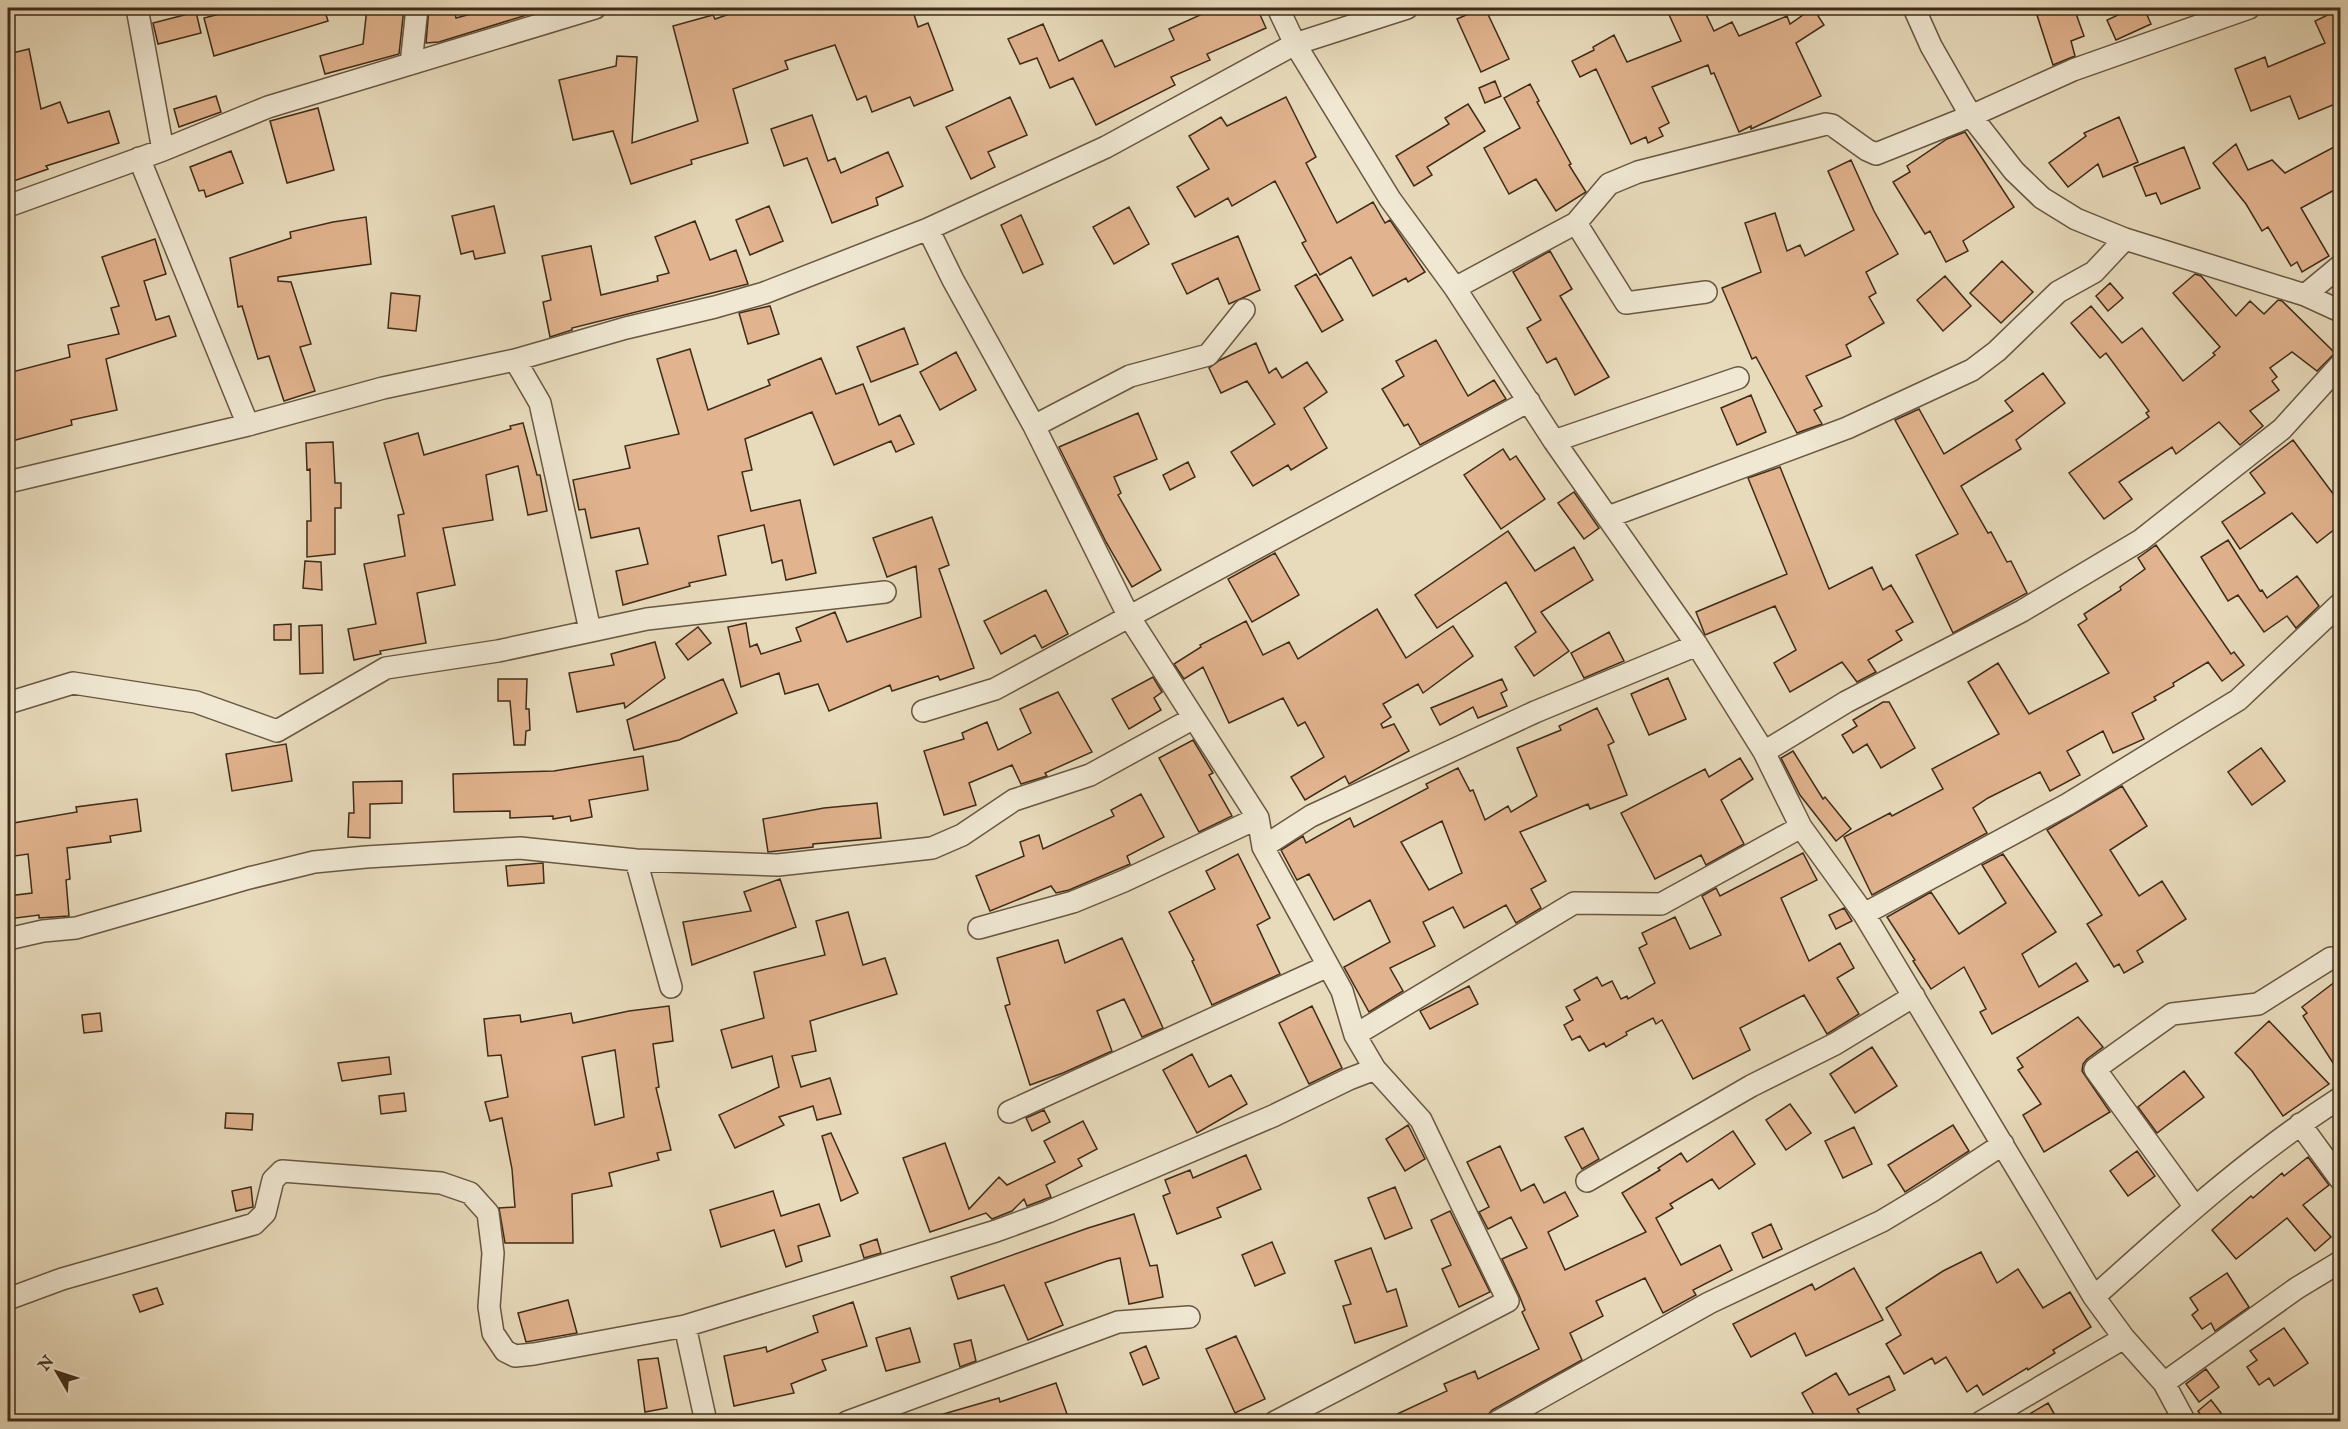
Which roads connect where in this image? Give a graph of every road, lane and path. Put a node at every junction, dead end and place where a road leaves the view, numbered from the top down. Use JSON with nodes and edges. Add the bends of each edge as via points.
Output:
{"nodes":[{"id":1,"x":137,"y":8,"type":"edge"},
{"id":2,"x":417,"y":8,"type":"edge"},
{"id":3,"x":595,"y":8,"type":"edge"},
{"id":4,"x":1278,"y":8,"type":"edge"},
{"id":5,"x":1407,"y":8,"type":"edge"},
{"id":6,"x":1914,"y":8,"type":"edge"},
{"id":7,"x":2246,"y":8,"type":"edge"},
{"id":8,"x":1294,"y":44,"type":"junction"},
{"id":9,"x":411,"y":64,"type":"junction"},
{"id":10,"x":1971,"y":116,"type":"junction"},
{"id":11,"x":163,"y":150,"type":"junction"},
{"id":12,"x":140,"y":158,"type":"junction"},
{"id":13,"x":8,"y":206,"type":"edge"},
{"id":14,"x":1576,"y":223,"type":"junction"},
{"id":15,"x":928,"y":229,"type":"junction"},
{"id":16,"x":2125,"y":238,"type":"junction"},
{"id":17,"x":2340,"y":266,"type":"edge"},
{"id":18,"x":1455,"y":288,"type":"junction"},
{"id":19,"x":1706,"y":292,"type":"dead end"},
{"id":20,"x":2305,"y":295,"type":"junction"},
{"id":21,"x":1244,"y":310,"type":"dead end"},
{"id":22,"x":2340,"y":311,"type":"edge"},
{"id":23,"x":515,"y":360,"type":"junction"},
{"id":24,"x":2340,"y":365,"type":"edge"},
{"id":25,"x":1738,"y":378,"type":"dead end"},
{"id":26,"x":1529,"y":402,"type":"junction"},
{"id":27,"x":248,"y":424,"type":"junction"},
{"id":28,"x":1034,"y":426,"type":"junction"},
{"id":29,"x":1554,"y":441,"type":"junction"},
{"id":30,"x":8,"y":482,"type":"edge"},
{"id":31,"x":1608,"y":517,"type":"junction"},
{"id":32,"x":885,"y":592,"type":"dead end"},
{"id":33,"x":2340,"y":604,"type":"edge"},
{"id":34,"x":1128,"y":615,"type":"junction"},
{"id":35,"x":590,"y":630,"type":"junction"},
{"id":36,"x":1697,"y":645,"type":"junction"},
{"id":37,"x":8,"y":703,"type":"edge"},
{"id":38,"x":922,"y":711,"type":"dead end"},
{"id":39,"x":1192,"y":719,"type":"junction"},
{"id":40,"x":1764,"y":752,"type":"junction"},
{"id":41,"x":1257,"y":818,"type":"junction"},
{"id":42,"x":1802,"y":827,"type":"junction"},
{"id":43,"x":1263,"y":848,"type":"junction"},
{"id":44,"x":636,"y":861,"type":"junction"},
{"id":45,"x":1864,"y":914,"type":"junction"},
{"id":46,"x":979,"y":928,"type":"dead end"},
{"id":47,"x":8,"y":939,"type":"edge"},
{"id":48,"x":2331,"y":958,"type":"dead end"},
{"id":49,"x":1328,"y":966,"type":"junction"},
{"id":50,"x":671,"y":987,"type":"dead end"},
{"id":51,"x":1914,"y":996,"type":"junction"},
{"id":52,"x":1355,"y":1035,"type":"junction"},
{"id":53,"x":1375,"y":1069,"type":"junction"},
{"id":54,"x":2340,"y":1098,"type":"edge"},
{"id":55,"x":1009,"y":1112,"type":"dead end"},
{"id":56,"x":2300,"y":1124,"type":"junction"},
{"id":57,"x":2003,"y":1144,"type":"junction"},
{"id":58,"x":2340,"y":1179,"type":"edge"},
{"id":59,"x":1587,"y":1181,"type":"dead end"},
{"id":60,"x":2195,"y":1207,"type":"junction"},
{"id":61,"x":2338,"y":1269,"type":"edge"},
{"id":62,"x":2094,"y":1297,"type":"junction"},
{"id":63,"x":8,"y":1299,"type":"edge"},
{"id":64,"x":1189,"y":1317,"type":"dead end"},
{"id":65,"x":685,"y":1326,"type":"junction"},
{"id":66,"x":2124,"y":1338,"type":"junction"},
{"id":67,"x":2164,"y":1383,"type":"junction"},
{"id":68,"x":705,"y":1422,"type":"edge"},
{"id":69,"x":847,"y":1422,"type":"edge"},
{"id":70,"x":1275,"y":1422,"type":"edge"},
{"id":71,"x":1497,"y":1422,"type":"edge"},
{"id":72,"x":1981,"y":1422,"type":"edge"},
{"id":73,"x":2185,"y":1422,"type":"edge"}],
"edges":[{"from":1,"to":11,"type":"street"},
{"from":2,"to":9,"type":"street"},
{"from":3,"to":9,"type":"street"},
{"from":4,"to":8,"type":"street"},
{"from":5,"to":8,"type":"street"},
{"from":6,"to":10,"type":"street"},
{"from":7,"to":10,"type":"street","via":[[2073,70]]},
{"from":8,"to":15,"type":"street","via":[[1106,147]]},
{"from":8,"to":18,"type":"street","via":[[1390,199]]},
{"from":9,"to":11,"type":"street","via":[[268,107]]},
{"from":10,"to":14,"type":"street","via":[[1876,153],[1826,124],[1638,172],[1609,184]]},
{"from":10,"to":16,"type":"street","via":[[2014,171],[2042,198],[2076,219]]},
{"from":11,"to":12,"type":"street"},
{"from":12,"to":13,"type":"street"},
{"from":12,"to":27,"type":"street"},
{"from":14,"to":18,"type":"street"},
{"from":14,"to":19,"type":"street","via":[[1626,303]]},
{"from":15,"to":23,"type":"street","via":[[764,293]]},
{"from":15,"to":28,"type":"street"},
{"from":16,"to":20,"type":"street"},
{"from":16,"to":31,"type":"street","via":[[2094,272],[2058,292],[1972,370],[1846,428]]},
{"from":17,"to":20,"type":"street"},
{"from":18,"to":26,"type":"street"},
{"from":20,"to":22,"type":"street"},
{"from":21,"to":28,"type":"street","via":[[1208,355],[1130,376]]},
{"from":23,"to":27,"type":"street","via":[[383,388]]},
{"from":23,"to":35,"type":"street","via":[[540,403]]},
{"from":24,"to":40,"type":"street","via":[[2282,429],[2141,540],[2022,611],[1846,702]]},
{"from":25,"to":29,"type":"street"},
{"from":26,"to":29,"type":"street"},
{"from":26,"to":34,"type":"street"},
{"from":27,"to":30,"type":"street"},
{"from":28,"to":34,"type":"street"},
{"from":29,"to":31,"type":"street"},
{"from":31,"to":36,"type":"street"},
{"from":32,"to":35,"type":"street","via":[[647,619]]},
{"from":33,"to":45,"type":"street","via":[[2238,700],[2068,804]]},
{"from":34,"to":38,"type":"street","via":[[994,689]]},
{"from":34,"to":39,"type":"street"},
{"from":35,"to":37,"type":"street","via":[[498,651],[386,668],[277,731],[196,702],[73,683]]},
{"from":36,"to":40,"type":"street"},
{"from":36,"to":43,"type":"street","via":[[1535,712],[1311,816]]},
{"from":39,"to":41,"type":"street"},
{"from":39,"to":44,"type":"street","via":[[1090,775],[1014,800],[962,835],[932,848],[778,865]]},
{"from":40,"to":42,"type":"street"},
{"from":41,"to":43,"type":"street"},
{"from":41,"to":46,"type":"street","via":[[1073,902]]},
{"from":42,"to":45,"type":"street"},
{"from":42,"to":52,"type":"street","via":[[1660,904],[1574,903]]},
{"from":43,"to":49,"type":"street"},
{"from":44,"to":47,"type":"street","via":[[520,848],[314,862],[76,928]]},
{"from":44,"to":50,"type":"street"},
{"from":45,"to":51,"type":"street"},
{"from":48,"to":60,"type":"street","via":[[2258,1004],[2172,1014],[2095,1069]]},
{"from":49,"to":52,"type":"street","via":[[1342,991]]},
{"from":49,"to":55,"type":"street"},
{"from":51,"to":57,"type":"street"},
{"from":51,"to":59,"type":"street"},
{"from":52,"to":53,"type":"street"},
{"from":53,"to":65,"type":"street","via":[[1038,1216]]},
{"from":53,"to":70,"type":"street","via":[[1421,1120],[1508,1300]]},
{"from":54,"to":56,"type":"street"},
{"from":56,"to":58,"type":"street"},
{"from":56,"to":60,"type":"street"},
{"from":57,"to":62,"type":"street"},
{"from":57,"to":71,"type":"street","via":[[1881,1221],[1709,1303]]},
{"from":60,"to":62,"type":"street"},
{"from":61,"to":67,"type":"street","via":[[2297,1288]]},
{"from":62,"to":66,"type":"street"},
{"from":63,"to":65,"type":"street","via":[[62,1279],[254,1224],[265,1213],[273,1180],[282,1172],[441,1183],[470,1193],[488,1213],[494,1253],[489,1307],[493,1333],[505,1351],[515,1356]]},
{"from":64,"to":69,"type":"street","via":[[1118,1322]]},
{"from":65,"to":68,"type":"street"},
{"from":66,"to":67,"type":"street"},
{"from":66,"to":72,"type":"street"},
{"from":67,"to":73,"type":"street"}]}
